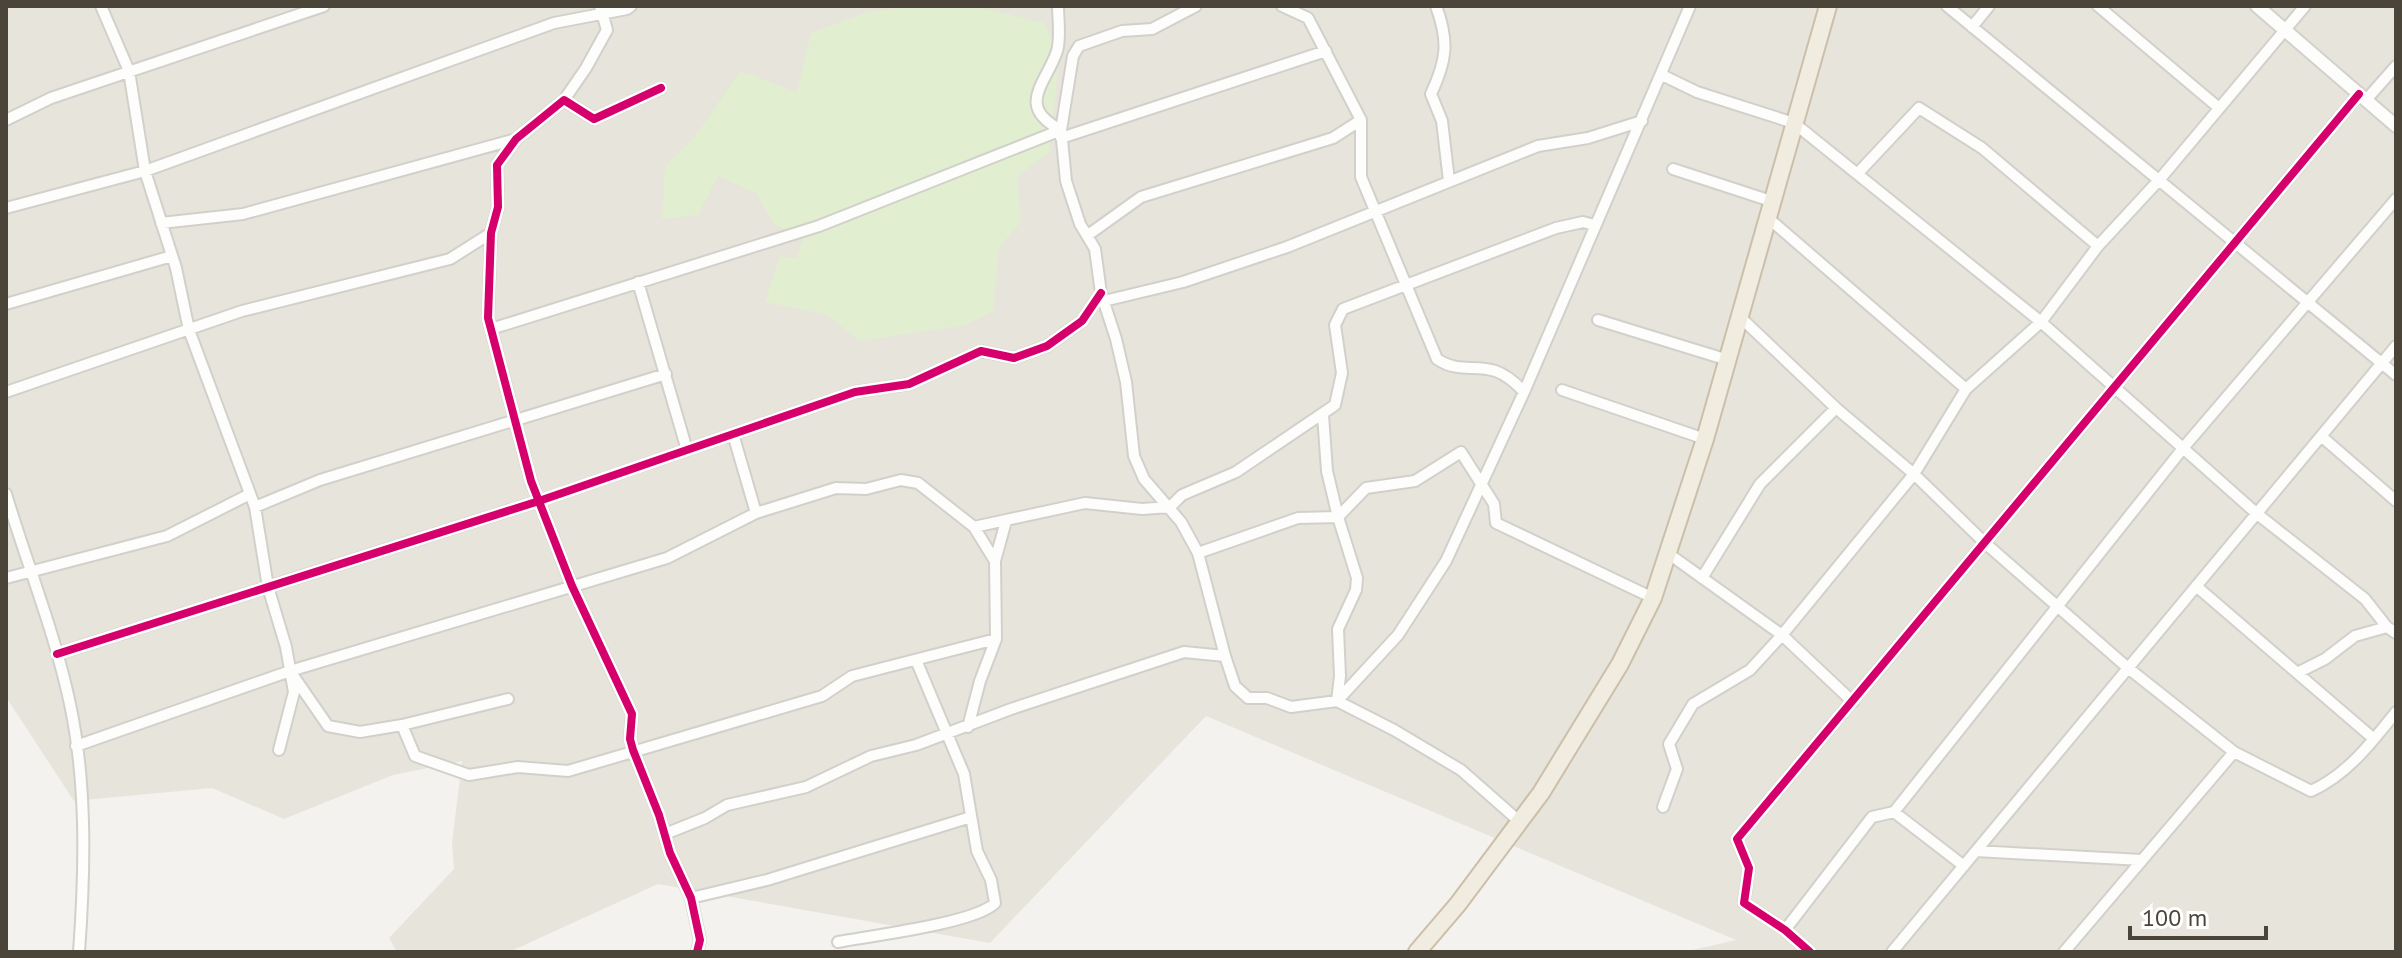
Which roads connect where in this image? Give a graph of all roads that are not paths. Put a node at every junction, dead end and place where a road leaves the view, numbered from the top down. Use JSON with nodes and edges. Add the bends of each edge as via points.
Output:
{"nodes":[{"id":1,"x":101,"y":6,"type":"edge"},
{"id":2,"x":324,"y":6,"type":"edge"},
{"id":3,"x":631,"y":6,"type":"edge"},
{"id":4,"x":1058,"y":6,"type":"edge"},
{"id":5,"x":1196,"y":6,"type":"edge"},
{"id":6,"x":1282,"y":6,"type":"edge"},
{"id":7,"x":1436,"y":6,"type":"edge"},
{"id":8,"x":1690,"y":6,"type":"edge"},
{"id":9,"x":1828,"y":6,"type":"edge"},
{"id":10,"x":1947,"y":6,"type":"edge"},
{"id":11,"x":1989,"y":6,"type":"edge"},
{"id":12,"x":2098,"y":6,"type":"edge"},
{"id":13,"x":2257,"y":6,"type":"edge"},
{"id":14,"x":2305,"y":6,"type":"edge"},
{"id":15,"x":602,"y":10,"type":"edge"},
{"id":16,"x":1972,"y":27,"type":"junction"},
{"id":17,"x":2285,"y":30,"type":"junction"},
{"id":18,"x":1326,"y":51,"type":"junction"},
{"id":19,"x":2396,"y":66,"type":"edge"},
{"id":20,"x":129,"y":71,"type":"junction"},
{"id":21,"x":1662,"y":75,"type":"junction"},
{"id":22,"x":661,"y":88,"type":"dead end"},
{"id":23,"x":2362,"y":97,"type":"junction"},
{"id":24,"x":564,"y":100,"type":"junction"},
{"id":25,"x":2219,"y":108,"type":"junction"},
{"id":26,"x":6,"y":120,"type":"edge"},
{"id":27,"x":1361,"y":120,"type":"junction"},
{"id":28,"x":1642,"y":121,"type":"junction"},
{"id":29,"x":1794,"y":123,"type":"junction"},
{"id":30,"x":2396,"y":126,"type":"edge"},
{"id":31,"x":1061,"y":134,"type":"junction"},
{"id":32,"x":516,"y":139,"type":"junction"},
{"id":33,"x":1673,"y":169,"type":"dead end"},
{"id":34,"x":145,"y":171,"type":"junction"},
{"id":35,"x":1858,"y":173,"type":"junction"},
{"id":36,"x":2160,"y":179,"type":"junction"},
{"id":37,"x":1449,"y":181,"type":"junction"},
{"id":38,"x":2396,"y":199,"type":"edge"},
{"id":39,"x":6,"y":208,"type":"edge"},
{"id":40,"x":1376,"y":209,"type":"junction"},
{"id":41,"x":1769,"y":209,"type":"junction"},
{"id":42,"x":161,"y":223,"type":"junction"},
{"id":43,"x":1594,"y":225,"type":"junction"},
{"id":44,"x":491,"y":233,"type":"junction"},
{"id":45,"x":1088,"y":235,"type":"junction"},
{"id":46,"x":2236,"y":242,"type":"junction"},
{"id":47,"x":2098,"y":246,"type":"junction"},
{"id":48,"x":172,"y":256,"type":"junction"},
{"id":49,"x":638,"y":282,"type":"junction"},
{"id":50,"x":1406,"y":285,"type":"junction"},
{"id":51,"x":1102,"y":297,"type":"junction"},
{"id":52,"x":2308,"y":301,"type":"junction"},
{"id":53,"x":6,"y":304,"type":"edge"},
{"id":54,"x":1740,"y":317,"type":"junction"},
{"id":55,"x":1598,"y":320,"type":"dead end"},
{"id":56,"x":2041,"y":322,"type":"junction"},
{"id":57,"x":491,"y":329,"type":"junction"},
{"id":58,"x":189,"y":330,"type":"junction"},
{"id":59,"x":2396,"y":346,"type":"edge"},
{"id":60,"x":1728,"y":360,"type":"junction"},
{"id":61,"x":2382,"y":363,"type":"junction"},
{"id":62,"x":666,"y":374,"type":"junction"},
{"id":63,"x":2396,"y":375,"type":"edge"},
{"id":64,"x":2115,"y":388,"type":"junction"},
{"id":65,"x":1966,"y":389,"type":"junction"},
{"id":66,"x":1562,"y":390,"type":"dead end"},
{"id":67,"x":6,"y":392,"type":"edge"},
{"id":68,"x":1524,"y":392,"type":"junction"},
{"id":69,"x":1836,"y":408,"type":"junction"},
{"id":70,"x":1323,"y":415,"type":"junction"},
{"id":71,"x":515,"y":420,"type":"junction"},
{"id":72,"x":733,"y":434,"type":"junction"},
{"id":73,"x":2321,"y":436,"type":"junction"},
{"id":74,"x":1705,"y":439,"type":"junction"},
{"id":75,"x":2184,"y":447,"type":"junction"},
{"id":76,"x":687,"y":450,"type":"junction"},
{"id":77,"x":1914,"y":474,"type":"junction"},
{"id":78,"x":1481,"y":486,"type":"junction"},
{"id":79,"x":6,"y":494,"type":"edge"},
{"id":80,"x":250,"y":494,"type":"junction"},
{"id":81,"x":539,"y":501,"type":"junction"},
{"id":82,"x":2396,"y":501,"type":"edge"},
{"id":83,"x":255,"y":507,"type":"junction"},
{"id":84,"x":1170,"y":507,"type":"junction"},
{"id":85,"x":756,"y":513,"type":"junction"},
{"id":86,"x":2256,"y":513,"type":"junction"},
{"id":87,"x":1338,"y":517,"type":"junction"},
{"id":88,"x":1006,"y":521,"type":"junction"},
{"id":89,"x":974,"y":527,"type":"junction"},
{"id":90,"x":1985,"y":543,"type":"junction"},
{"id":91,"x":1198,"y":553,"type":"junction"},
{"id":92,"x":1669,"y":554,"type":"junction"},
{"id":93,"x":995,"y":561,"type":"junction"},
{"id":94,"x":30,"y":572,"type":"junction"},
{"id":95,"x":6,"y":578,"type":"edge"},
{"id":96,"x":1702,"y":578,"type":"junction"},
{"id":97,"x":572,"y":586,"type":"junction"},
{"id":98,"x":2196,"y":586,"type":"junction"},
{"id":99,"x":268,"y":587,"type":"junction"},
{"id":100,"x":1653,"y":598,"type":"junction"},
{"id":101,"x":2057,"y":605,"type":"junction"},
{"id":102,"x":2391,"y":630,"type":"edge"},
{"id":103,"x":1782,"y":635,"type":"junction"},
{"id":104,"x":996,"y":639,"type":"junction"},
{"id":105,"x":57,"y":654,"type":"junction"},
{"id":106,"x":1225,"y":656,"type":"junction"},
{"id":107,"x":916,"y":660,"type":"junction"},
{"id":108,"x":2128,"y":668,"type":"junction"},
{"id":109,"x":290,"y":671,"type":"junction"},
{"id":110,"x":2297,"y":673,"type":"junction"},
{"id":111,"x":508,"y":699,"type":"dead end"},
{"id":112,"x":1337,"y":701,"type":"junction"},
{"id":113,"x":1853,"y":702,"type":"junction"},
{"id":114,"x":2396,"y":712,"type":"edge"},
{"id":115,"x":402,"y":725,"type":"junction"},
{"id":116,"x":968,"y":727,"type":"junction"},
{"id":117,"x":949,"y":734,"type":"junction"},
{"id":118,"x":2374,"y":739,"type":"junction"},
{"id":119,"x":76,"y":746,"type":"junction"},
{"id":120,"x":279,"y":750,"type":"dead end"},
{"id":121,"x":633,"y":750,"type":"junction"},
{"id":122,"x":2234,"y":752,"type":"junction"},
{"id":123,"x":1663,"y":807,"type":"dead end"},
{"id":124,"x":1894,"y":812,"type":"junction"},
{"id":125,"x":971,"y":817,"type":"junction"},
{"id":126,"x":1520,"y":822,"type":"junction"},
{"id":127,"x":665,"y":834,"type":"junction"},
{"id":128,"x":1976,"y":851,"type":"junction"},
{"id":129,"x":2142,"y":860,"type":"junction"},
{"id":130,"x":1964,"y":866,"type":"junction"},
{"id":131,"x":691,"y":898,"type":"junction"},
{"id":132,"x":1785,"y":930,"type":"junction"},
{"id":133,"x":838,"y":942,"type":"dead end"},
{"id":134,"x":79,"y":952,"type":"edge"},
{"id":135,"x":697,"y":952,"type":"edge"},
{"id":136,"x":1417,"y":952,"type":"edge"},
{"id":137,"x":1810,"y":952,"type":"edge"},
{"id":138,"x":1892,"y":952,"type":"edge"},
{"id":139,"x":2064,"y":952,"type":"edge"}],
"edges":[{"from":1,"to":20,"type":"street"},
{"from":2,"to":20,"type":"street"},
{"from":3,"to":15,"type":"street"},
{"from":4,"to":31,"type":"street","via":[[1058,49],[1037,89],[1037,109]]},
{"from":5,"to":31,"type":"street","via":[[1152,29],[1122,31],[1079,46]]},
{"from":6,"to":18,"type":"street","via":[[1308,18]]},
{"from":7,"to":37,"type":"street","via":[[1445,28],[1446,51],[1431,94],[1442,121]]},
{"from":8,"to":21,"type":"street"},
{"from":9,"to":29,"type":"highway"},
{"from":10,"to":16,"type":"street"},
{"from":11,"to":16,"type":"street"},
{"from":12,"to":25,"type":"street"},
{"from":13,"to":17,"type":"street"},
{"from":14,"to":17,"type":"street"},
{"from":15,"to":24,"type":"street","via":[[607,30]]},
{"from":15,"to":34,"type":"street"},
{"from":16,"to":36,"type":"street"},
{"from":17,"to":23,"type":"street"},
{"from":17,"to":25,"type":"street"},
{"from":18,"to":27,"type":"street"},
{"from":18,"to":31,"type":"street"},
{"from":19,"to":23,"type":"street"},
{"from":20,"to":26,"type":"street"},
{"from":20,"to":34,"type":"street"},
{"from":21,"to":28,"type":"street"},
{"from":21,"to":29,"type":"street","via":[[1697,92]]},
{"from":22,"to":24,"type":"street","via":[[594,119]]},
{"from":23,"to":30,"type":"street"},
{"from":23,"to":46,"type":"street"},
{"from":24,"to":32,"type":"street"},
{"from":25,"to":36,"type":"street"},
{"from":27,"to":40,"type":"street","via":[[1361,177]]},
{"from":27,"to":45,"type":"street","via":[[1333,138],[1141,197]]},
{"from":28,"to":37,"type":"street","via":[[1538,146]]},
{"from":28,"to":43,"type":"street"},
{"from":29,"to":35,"type":"street"},
{"from":29,"to":41,"type":"highway"},
{"from":31,"to":45,"type":"street","via":[[1066,181]]},
{"from":31,"to":49,"type":"street","via":[[819,226]]},
{"from":32,"to":42,"type":"street","via":[[243,214]]},
{"from":32,"to":44,"type":"street","via":[[497,165],[498,207]]},
{"from":33,"to":41,"type":"street"},
{"from":34,"to":39,"type":"street"},
{"from":34,"to":42,"type":"street"},
{"from":35,"to":47,"type":"street","via":[[1919,108],[1982,148]]},
{"from":35,"to":56,"type":"street"},
{"from":36,"to":46,"type":"street"},
{"from":36,"to":47,"type":"street"},
{"from":37,"to":40,"type":"street"},
{"from":38,"to":52,"type":"street"},
{"from":40,"to":50,"type":"street"},
{"from":40,"to":51,"type":"street","via":[[1198,277]]},
{"from":41,"to":54,"type":"highway"},
{"from":41,"to":65,"type":"street"},
{"from":42,"to":48,"type":"street"},
{"from":43,"to":50,"type":"street","via":[[1556,228]]},
{"from":43,"to":68,"type":"street"},
{"from":44,"to":57,"type":"street"},
{"from":44,"to":58,"type":"street","via":[[450,259],[242,311]]},
{"from":45,"to":51,"type":"street"},
{"from":46,"to":52,"type":"street"},
{"from":46,"to":64,"type":"street"},
{"from":47,"to":56,"type":"street"},
{"from":48,"to":53,"type":"street"},
{"from":48,"to":58,"type":"street"},
{"from":49,"to":57,"type":"street"},
{"from":49,"to":62,"type":"street"},
{"from":50,"to":68,"type":"street","via":[[1437,359],[1449,367],[1492,368]]},
{"from":50,"to":70,"type":"street","via":[[1343,309],[1335,325],[1342,373],[1335,405]]},
{"from":51,"to":72,"type":"street","via":[[1082,321],[1047,346],[1014,358],[981,351],[909,384],[855,392]]},
{"from":51,"to":84,"type":"street","via":[[1126,382],[1134,456],[1144,479]]},
{"from":52,"to":61,"type":"street"},
{"from":52,"to":75,"type":"street"},
{"from":54,"to":60,"type":"highway"},
{"from":54,"to":69,"type":"street"},
{"from":55,"to":60,"type":"street"},
{"from":56,"to":64,"type":"street"},
{"from":56,"to":65,"type":"street"},
{"from":57,"to":71,"type":"street"},
{"from":58,"to":67,"type":"street"},
{"from":58,"to":80,"type":"street"},
{"from":59,"to":61,"type":"street"},
{"from":60,"to":74,"type":"highway"},
{"from":61,"to":63,"type":"street"},
{"from":61,"to":73,"type":"street"},
{"from":62,"to":71,"type":"street"},
{"from":62,"to":76,"type":"street"},
{"from":64,"to":75,"type":"street"},
{"from":64,"to":90,"type":"street"},
{"from":65,"to":77,"type":"street"},
{"from":66,"to":74,"type":"street"},
{"from":68,"to":78,"type":"street"},
{"from":69,"to":77,"type":"street"},
{"from":69,"to":96,"type":"street","via":[[1760,484]]},
{"from":70,"to":84,"type":"street","via":[[1236,472],[1182,495]]},
{"from":70,"to":87,"type":"street","via":[[1327,471]]},
{"from":71,"to":81,"type":"street"},
{"from":71,"to":83,"type":"street","via":[[320,480]]},
{"from":72,"to":76,"type":"street"},
{"from":72,"to":85,"type":"street"},
{"from":73,"to":82,"type":"street"},
{"from":73,"to":86,"type":"street"},
{"from":74,"to":92,"type":"highway"},
{"from":75,"to":86,"type":"street"},
{"from":75,"to":101,"type":"street"},
{"from":76,"to":81,"type":"street"},
{"from":77,"to":90,"type":"street"},
{"from":77,"to":103,"type":"street"},
{"from":78,"to":87,"type":"street","via":[[1461,452],[1415,481],[1366,488]]},
{"from":78,"to":100,"type":"street","via":[[1494,504],[1496,523]]},
{"from":78,"to":112,"type":"street","via":[[1446,561],[1398,635]]},
{"from":79,"to":94,"type":"street"},
{"from":80,"to":83,"type":"street"},
{"from":80,"to":94,"type":"street","via":[[167,536]]},
{"from":81,"to":97,"type":"street"},
{"from":81,"to":99,"type":"street"},
{"from":83,"to":99,"type":"street"},
{"from":84,"to":88,"type":"street","via":[[1085,503]]},
{"from":84,"to":91,"type":"street"},
{"from":85,"to":89,"type":"street","via":[[836,488],[866,489],[901,480],[918,483]]},
{"from":85,"to":97,"type":"street","via":[[667,558]]},
{"from":86,"to":98,"type":"street"},
{"from":86,"to":102,"type":"street","via":[[2365,599]]},
{"from":87,"to":91,"type":"street","via":[[1298,518]]},
{"from":87,"to":112,"type":"street","via":[[1357,578],[1338,629]]},
{"from":88,"to":89,"type":"street"},
{"from":88,"to":93,"type":"street"},
{"from":89,"to":93,"type":"street"},
{"from":90,"to":101,"type":"street"},
{"from":90,"to":113,"type":"street"},
{"from":91,"to":106,"type":"street"},
{"from":92,"to":96,"type":"street"},
{"from":92,"to":100,"type":"highway"},
{"from":93,"to":104,"type":"street"},
{"from":94,"to":95,"type":"street"},
{"from":94,"to":105,"type":"street"},
{"from":96,"to":103,"type":"street"},
{"from":97,"to":109,"type":"street"},
{"from":97,"to":121,"type":"street","via":[[632,714]]},
{"from":98,"to":108,"type":"street"},
{"from":98,"to":110,"type":"street"},
{"from":99,"to":105,"type":"street"},
{"from":99,"to":109,"type":"street"},
{"from":100,"to":126,"type":"highway","via":[[1620,664]]},
{"from":101,"to":108,"type":"street"},
{"from":101,"to":124,"type":"street"},
{"from":102,"to":110,"type":"street","via":[[2355,636]]},
{"from":103,"to":113,"type":"street"},
{"from":103,"to":123,"type":"street","via":[[1750,670],[1693,704],[1669,744],[1677,769]]},
{"from":104,"to":107,"type":"street"},
{"from":104,"to":116,"type":"street"},
{"from":105,"to":119,"type":"street"},
{"from":106,"to":112,"type":"street","via":[[1235,686],[1248,698],[1291,707]]},
{"from":106,"to":116,"type":"street","via":[[1184,652]]},
{"from":107,"to":117,"type":"street"},
{"from":107,"to":121,"type":"street","via":[[852,676],[822,696]]},
{"from":108,"to":122,"type":"street"},
{"from":108,"to":128,"type":"street"},
{"from":109,"to":115,"type":"street","via":[[328,726],[360,732]]},
{"from":109,"to":119,"type":"street"},
{"from":109,"to":120,"type":"street","via":[[294,692]]},
{"from":110,"to":118,"type":"street"},
{"from":111,"to":115,"type":"street"},
{"from":112,"to":126,"type":"street","via":[[1461,770]]},
{"from":113,"to":132,"type":"street","via":[[1737,839],[1749,868],[1744,903]]},
{"from":114,"to":118,"type":"street"},
{"from":115,"to":121,"type":"street","via":[[415,756],[469,775],[518,767],[568,771]]},
{"from":116,"to":117,"type":"street"},
{"from":117,"to":125,"type":"street","via":[[964,774]]},
{"from":117,"to":127,"type":"street","via":[[871,756],[806,787],[727,805]]},
{"from":118,"to":122,"type":"street","via":[[2333,781],[2311,791]]},
{"from":119,"to":134,"type":"street","via":[[82,807]]},
{"from":121,"to":127,"type":"street"},
{"from":122,"to":129,"type":"street"},
{"from":124,"to":130,"type":"street"},
{"from":124,"to":132,"type":"street","via":[[1872,817]]},
{"from":125,"to":131,"type":"street"},
{"from":125,"to":133,"type":"street","via":[[977,851],[991,880],[995,903],[990,909]]},
{"from":126,"to":136,"type":"highway"},
{"from":127,"to":131,"type":"street"},
{"from":128,"to":129,"type":"street"},
{"from":128,"to":130,"type":"street"},
{"from":129,"to":139,"type":"street"},
{"from":130,"to":138,"type":"street"},
{"from":131,"to":135,"type":"street","via":[[700,940]]},
{"from":132,"to":137,"type":"street"}]}
